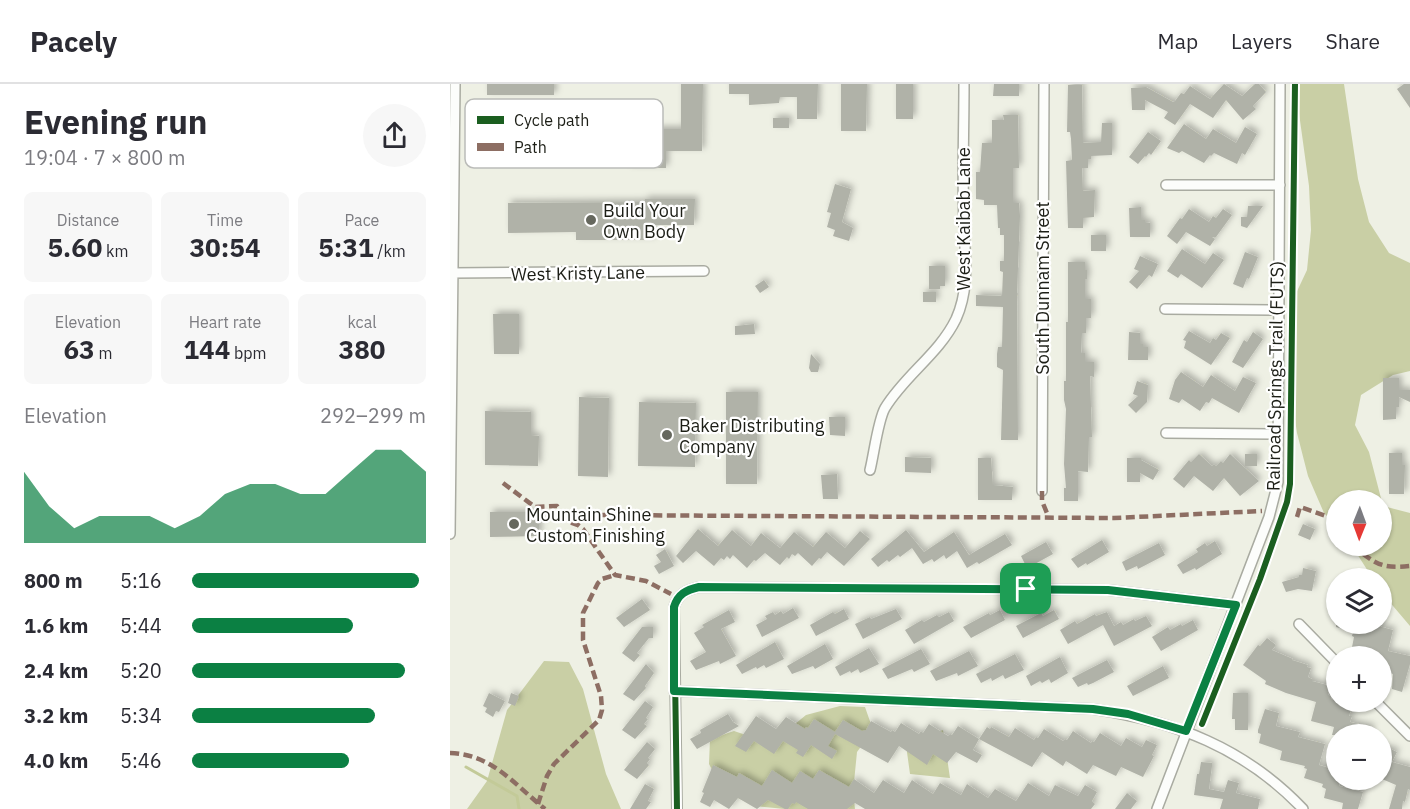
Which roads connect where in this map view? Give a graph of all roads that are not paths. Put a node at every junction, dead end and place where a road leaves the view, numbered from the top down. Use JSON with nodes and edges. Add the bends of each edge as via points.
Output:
{"nodes":[{"id":1,"x":455,"y":84,"type":"edge"},
{"id":2,"x":964,"y":84,"type":"edge"},
{"id":3,"x":1044,"y":84,"type":"edge"},
{"id":4,"x":1280,"y":84,"type":"edge"},
{"id":5,"x":452,"y":114,"type":"edge"},
{"id":6,"x":1166,"y":185,"type":"dead end"},
{"id":7,"x":1280,"y":185,"type":"junction"},
{"id":8,"x":451,"y":220,"type":"edge"},
{"id":9,"x":704,"y":271,"type":"dead end"},
{"id":10,"x":452,"y":273,"type":"junction"},
{"id":11,"x":1165,"y":309,"type":"dead end"},
{"id":12,"x":1280,"y":310,"type":"junction"},
{"id":13,"x":451,"y":311,"type":"edge"},
{"id":14,"x":451,"y":418,"type":"edge"},
{"id":15,"x":1166,"y":433,"type":"dead end"},
{"id":16,"x":1278,"y":434,"type":"junction"},
{"id":17,"x":870,"y":470,"type":"dead end"},
{"id":18,"x":1042,"y":492,"type":"dead end"},
{"id":19,"x":450,"y":534,"type":"edge"},
{"id":20,"x":1236,"y":605,"type":"junction"},
{"id":21,"x":1299,"y":624,"type":"dead end"},
{"id":22,"x":1326,"y":652,"type":"edge"},
{"id":23,"x":674,"y":691,"type":"junction"},
{"id":24,"x":1386,"y":712,"type":"edge"},
{"id":25,"x":1186,"y":731,"type":"junction"},
{"id":26,"x":1410,"y":736,"type":"edge"},
{"id":27,"x":677,"y":809,"type":"edge"},
{"id":28,"x":1157,"y":809,"type":"edge"},
{"id":29,"x":1304,"y":809,"type":"edge"}],
"edges":[{"from":1,"to":5,"type":"street"},
{"from":2,"to":17,"type":"street","name":"West Kaibab Lane","via":[[966,277],[962,300],[948,333],[884,410]]},
{"from":3,"to":18,"type":"street","name":"South Dunnam Street"},
{"from":4,"to":7,"type":"street"},
{"from":5,"to":8,"type":"street"},
{"from":6,"to":7,"type":"street"},
{"from":7,"to":12,"type":"street"},
{"from":8,"to":10,"type":"street"},
{"from":9,"to":10,"type":"street","name":"West Kristy Lane"},
{"from":10,"to":13,"type":"street"},
{"from":11,"to":12,"type":"street"},
{"from":12,"to":16,"type":"street"},
{"from":13,"to":14,"type":"street"},
{"from":14,"to":19,"type":"street"},
{"from":15,"to":16,"type":"street"},
{"from":16,"to":20,"type":"street","via":[[1274,502]]},
{"from":20,"to":23,"type":"street","via":[[1108,590],[699,587],[682,593],[674,607]]},
{"from":20,"to":25,"type":"street"},
{"from":21,"to":22,"type":"street"},
{"from":23,"to":25,"type":"street","via":[[1093,709],[1128,714]]},
{"from":23,"to":27,"type":"street"},
{"from":24,"to":26,"type":"street"},
{"from":25,"to":28,"type":"street"},
{"from":25,"to":29,"type":"street","via":[[1261,771]]}]}
